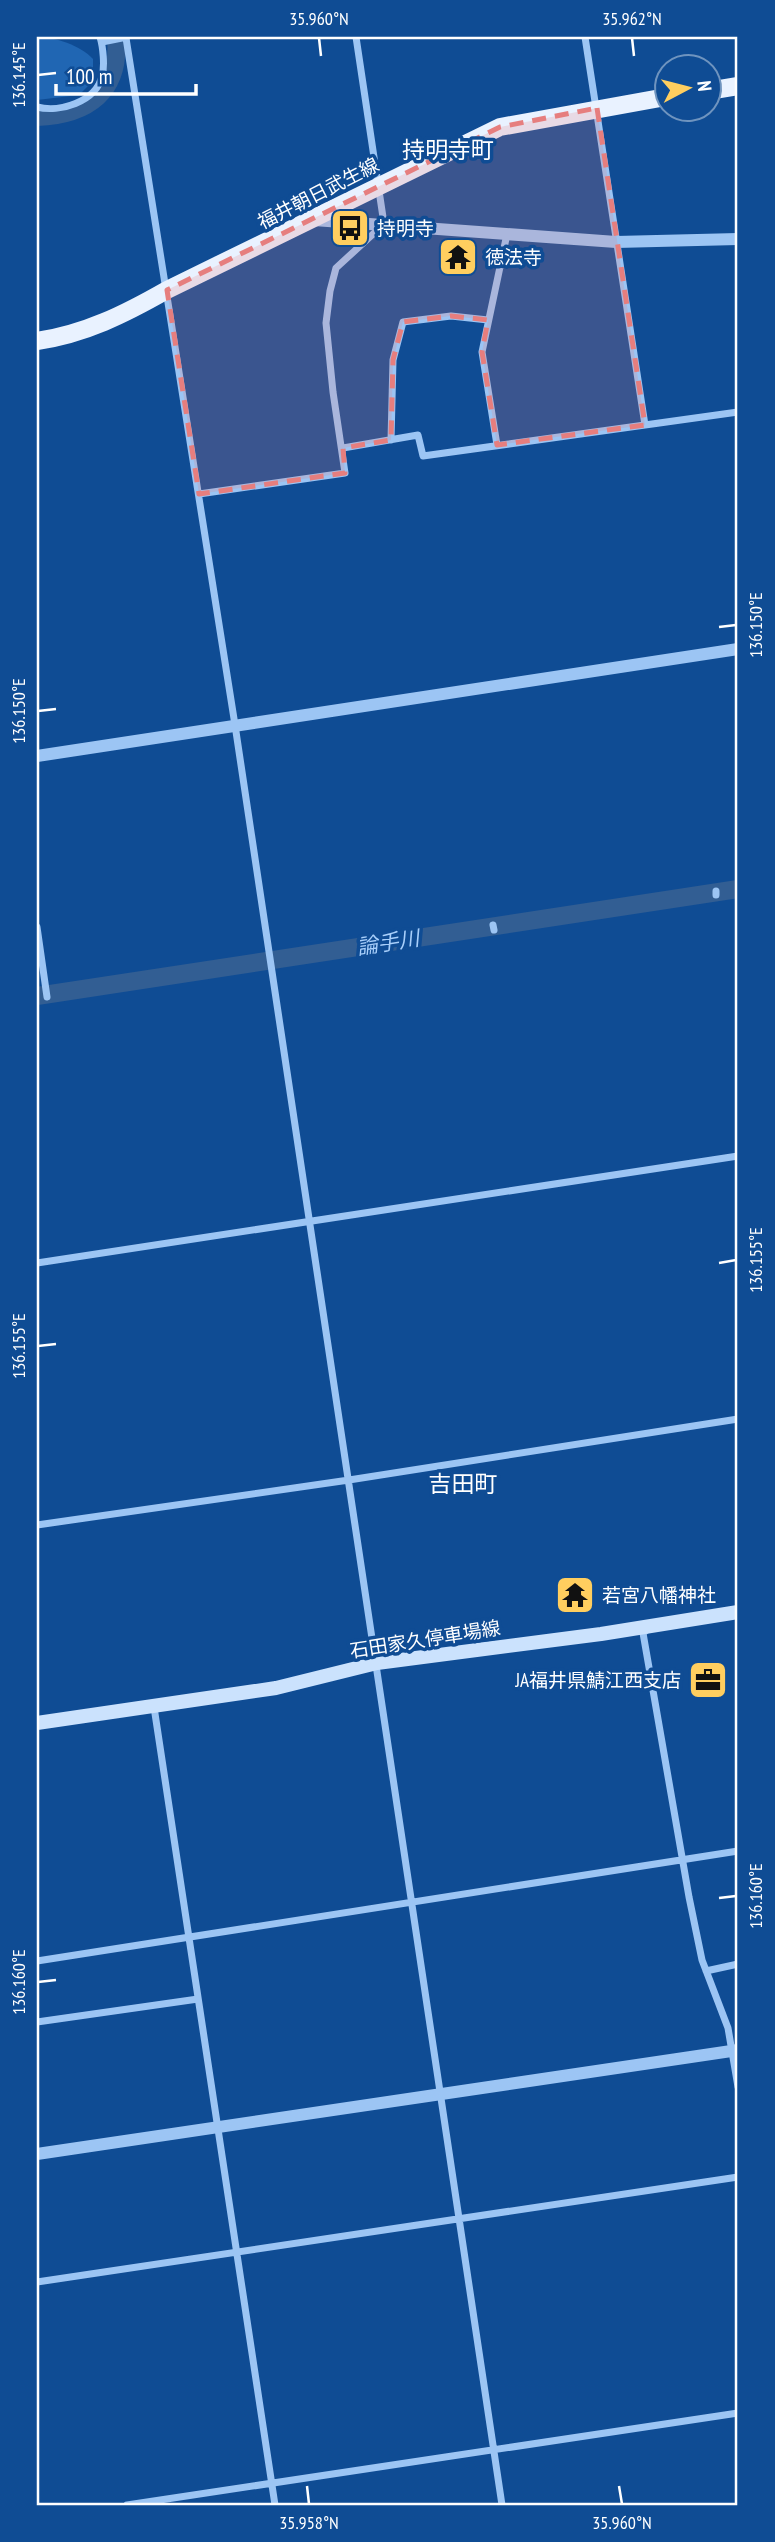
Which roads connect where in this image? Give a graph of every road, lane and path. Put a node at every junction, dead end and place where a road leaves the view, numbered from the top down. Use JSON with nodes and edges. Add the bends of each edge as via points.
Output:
{"nodes":[{"id":1,"x":127,"y":37,"type":"edge"},
{"id":2,"x":356,"y":37,"type":"edge"},
{"id":3,"x":585,"y":37,"type":"edge"},
{"id":4,"x":103,"y":39,"type":"edge"},
{"id":5,"x":652,"y":99,"type":"edge"},
{"id":6,"x":37,"y":107,"type":"edge"},
{"id":7,"x":597,"y":108,"type":"junction"},
{"id":8,"x":378,"y":185,"type":"junction"},
{"id":9,"x":314,"y":220,"type":"junction"},
{"id":10,"x":384,"y":224,"type":"junction"},
{"id":11,"x":507,"y":234,"type":"junction"},
{"id":12,"x":738,"y":239,"type":"edge"},
{"id":13,"x":616,"y":242,"type":"junction"},
{"id":14,"x":167,"y":290,"type":"junction"},
{"id":15,"x":488,"y":320,"type":"junction"},
{"id":16,"x":37,"y":341,"type":"edge"},
{"id":17,"x":738,"y":411,"type":"edge"},
{"id":18,"x":645,"y":425,"type":"junction"},
{"id":19,"x":391,"y":440,"type":"junction"},
{"id":20,"x":497,"y":445,"type":"junction"},
{"id":21,"x":343,"y":448,"type":"junction"},
{"id":22,"x":199,"y":494,"type":"junction"},
{"id":23,"x":738,"y":649,"type":"edge"},
{"id":24,"x":235,"y":725,"type":"junction"},
{"id":25,"x":37,"y":755,"type":"edge"},
{"id":26,"x":37,"y":927,"type":"edge"},
{"id":27,"x":47,"y":995,"type":"dead end"},
{"id":28,"x":738,"y":1156,"type":"edge"},
{"id":29,"x":309,"y":1221,"type":"junction"},
{"id":30,"x":37,"y":1263,"type":"edge"},
{"id":31,"x":738,"y":1419,"type":"edge"},
{"id":32,"x":349,"y":1480,"type":"junction"},
{"id":33,"x":37,"y":1525,"type":"edge"},
{"id":34,"x":738,"y":1612,"type":"edge"},
{"id":35,"x":651,"y":1627,"type":"junction"},
{"id":36,"x":377,"y":1663,"type":"junction"},
{"id":37,"x":154,"y":1707,"type":"junction"},
{"id":38,"x":37,"y":1723,"type":"edge"},
{"id":39,"x":738,"y":1851,"type":"edge"},
{"id":40,"x":683,"y":1859,"type":"junction"},
{"id":41,"x":413,"y":1903,"type":"junction"},
{"id":42,"x":189,"y":1938,"type":"junction"},
{"id":43,"x":37,"y":1961,"type":"edge"},
{"id":44,"x":738,"y":1964,"type":"edge"},
{"id":45,"x":706,"y":1970,"type":"junction"},
{"id":46,"x":198,"y":1999,"type":"junction"},
{"id":47,"x":37,"y":2022,"type":"edge"},
{"id":48,"x":735,"y":2050,"type":"edge"},
{"id":49,"x":738,"y":2087,"type":"edge"},
{"id":50,"x":442,"y":2093,"type":"junction"},
{"id":51,"x":217,"y":2126,"type":"junction"},
{"id":52,"x":37,"y":2154,"type":"edge"},
{"id":53,"x":738,"y":2177,"type":"edge"},
{"id":54,"x":460,"y":2218,"type":"junction"},
{"id":55,"x":237,"y":2253,"type":"junction"},
{"id":56,"x":37,"y":2282,"type":"edge"},
{"id":57,"x":738,"y":2413,"type":"edge"},
{"id":58,"x":494,"y":2450,"type":"junction"},
{"id":59,"x":271,"y":2483,"type":"junction"},
{"id":60,"x":127,"y":2505,"type":"edge"},
{"id":61,"x":275,"y":2505,"type":"edge"},
{"id":62,"x":502,"y":2505,"type":"edge"}],
"edges":[{"from":1,"to":4,"type":"street"},
{"from":1,"to":14,"type":"street"},
{"from":2,"to":8,"type":"street"},
{"from":3,"to":7,"type":"street"},
{"from":4,"to":6,"type":"street","via":[[102,76],[93,92],[60,109]]},
{"from":5,"to":7,"type":"main road","name":"福井朝日武生線"},
{"from":7,"to":8,"type":"main road","name":"福井朝日武生線","via":[[500,127]]},
{"from":7,"to":13,"type":"street"},
{"from":8,"to":9,"type":"main road","name":"福井朝日武生線"},
{"from":8,"to":10,"type":"street"},
{"from":9,"to":10,"type":"street"},
{"from":9,"to":14,"type":"main road","name":"福井朝日武生線"},
{"from":10,"to":11,"type":"street"},
{"from":10,"to":21,"type":"street","via":[[336,268],[330,291],[326,323]]},
{"from":11,"to":13,"type":"street"},
{"from":11,"to":15,"type":"street"},
{"from":12,"to":13,"type":"street"},
{"from":13,"to":18,"type":"street"},
{"from":14,"to":16,"type":"main road","name":"福井朝日武生線","via":[[105,323]]},
{"from":14,"to":22,"type":"street"},
{"from":15,"to":19,"type":"street","via":[[451,316],[403,322],[393,359]]},
{"from":15,"to":20,"type":"street","via":[[482,352]]},
{"from":17,"to":18,"type":"street"},
{"from":18,"to":20,"type":"street"},
{"from":19,"to":20,"type":"street","via":[[418,435],[423,456]]},
{"from":19,"to":21,"type":"street"},
{"from":21,"to":22,"type":"street","via":[[345,472]]},
{"from":22,"to":24,"type":"street"},
{"from":23,"to":24,"type":"street"},
{"from":24,"to":25,"type":"street"},
{"from":24,"to":29,"type":"street"},
{"from":26,"to":27,"type":"street"},
{"from":28,"to":29,"type":"street"},
{"from":29,"to":30,"type":"street"},
{"from":29,"to":32,"type":"street"},
{"from":31,"to":32,"type":"street"},
{"from":32,"to":33,"type":"street"},
{"from":32,"to":36,"type":"street"},
{"from":34,"to":35,"type":"main road","name":"石田家久停車場線"},
{"from":35,"to":36,"type":"main road","name":"石田家久停車場線"},
{"from":35,"to":40,"type":"street","via":[[643,1633]]},
{"from":36,"to":37,"type":"main road","name":"石田家久停車場線","via":[[276,1688]]},
{"from":36,"to":41,"type":"street"},
{"from":37,"to":38,"type":"main road","name":"石田家久停車場線"},
{"from":37,"to":42,"type":"street"},
{"from":39,"to":40,"type":"street"},
{"from":40,"to":41,"type":"street"},
{"from":40,"to":45,"type":"street"},
{"from":41,"to":42,"type":"street"},
{"from":41,"to":50,"type":"street"},
{"from":42,"to":43,"type":"street"},
{"from":42,"to":46,"type":"street"},
{"from":44,"to":45,"type":"street"},
{"from":45,"to":48,"type":"street"},
{"from":46,"to":47,"type":"street"},
{"from":46,"to":51,"type":"street"},
{"from":48,"to":49,"type":"street"},
{"from":48,"to":50,"type":"street"},
{"from":50,"to":51,"type":"street"},
{"from":50,"to":54,"type":"street"},
{"from":51,"to":52,"type":"street"},
{"from":51,"to":55,"type":"street"},
{"from":53,"to":54,"type":"street"},
{"from":54,"to":55,"type":"street"},
{"from":54,"to":58,"type":"street"},
{"from":55,"to":56,"type":"street"},
{"from":55,"to":59,"type":"street"},
{"from":57,"to":58,"type":"street"},
{"from":58,"to":59,"type":"street"},
{"from":58,"to":62,"type":"street"},
{"from":59,"to":60,"type":"street"},
{"from":59,"to":61,"type":"street"}]}
